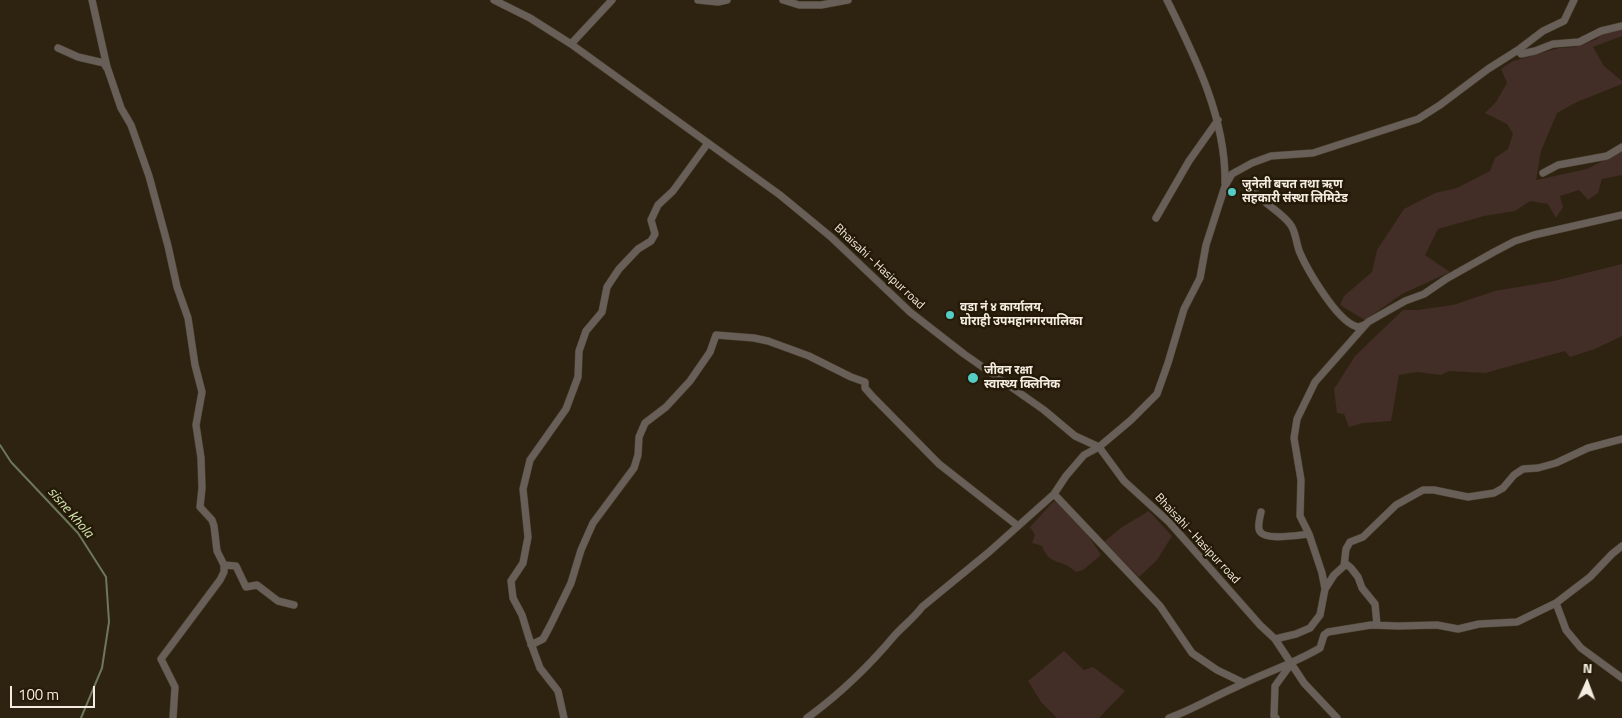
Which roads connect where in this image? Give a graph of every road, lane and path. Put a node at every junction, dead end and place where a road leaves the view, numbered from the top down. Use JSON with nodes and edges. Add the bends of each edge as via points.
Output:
{"nodes":[{"id":1,"x":92,"y":0,"type":"edge"},
{"id":2,"x":494,"y":0,"type":"edge"},
{"id":3,"x":612,"y":0,"type":"edge"},
{"id":4,"x":698,"y":0,"type":"edge"},
{"id":5,"x":727,"y":0,"type":"edge"},
{"id":6,"x":783,"y":0,"type":"edge"},
{"id":7,"x":848,"y":0,"type":"edge"},
{"id":8,"x":1167,"y":0,"type":"edge"},
{"id":9,"x":1574,"y":0,"type":"edge"},
{"id":10,"x":1622,"y":26,"type":"edge"},
{"id":11,"x":571,"y":44,"type":"junction"},
{"id":12,"x":58,"y":48,"type":"dead end"},
{"id":13,"x":1518,"y":50,"type":"junction"},
{"id":14,"x":107,"y":67,"type":"junction"},
{"id":15,"x":1218,"y":120,"type":"junction"},
{"id":16,"x":708,"y":143,"type":"junction"},
{"id":17,"x":1622,"y":147,"type":"edge"},
{"id":18,"x":1542,"y":173,"type":"dead end"},
{"id":19,"x":1225,"y":186,"type":"junction"},
{"id":20,"x":1253,"y":190,"type":"dead end"},
{"id":21,"x":1622,"y":215,"type":"edge"},
{"id":22,"x":1156,"y":218,"type":"dead end"},
{"id":23,"x":1368,"y":322,"type":"junction"},
{"id":24,"x":1622,"y":439,"type":"edge"},
{"id":25,"x":1098,"y":447,"type":"junction"},
{"id":26,"x":1054,"y":494,"type":"junction"},
{"id":27,"x":1262,"y":512,"type":"dead end"},
{"id":28,"x":1018,"y":526,"type":"junction"},
{"id":29,"x":1309,"y":534,"type":"junction"},
{"id":30,"x":1622,"y":546,"type":"edge"},
{"id":31,"x":1345,"y":563,"type":"junction"},
{"id":32,"x":224,"y":565,"type":"junction"},
{"id":33,"x":1325,"y":589,"type":"junction"},
{"id":34,"x":1556,"y":603,"type":"junction"},
{"id":35,"x":294,"y":605,"type":"dead end"},
{"id":36,"x":1377,"y":625,"type":"junction"},
{"id":37,"x":1275,"y":639,"type":"junction"},
{"id":38,"x":531,"y":645,"type":"junction"},
{"id":39,"x":1292,"y":664,"type":"junction"},
{"id":40,"x":1622,"y":678,"type":"edge"},
{"id":41,"x":1244,"y":683,"type":"junction"},
{"id":42,"x":173,"y":718,"type":"edge"},
{"id":43,"x":564,"y":718,"type":"edge"},
{"id":44,"x":807,"y":718,"type":"edge"},
{"id":45,"x":1169,"y":718,"type":"edge"},
{"id":46,"x":1276,"y":718,"type":"edge"},
{"id":47,"x":1337,"y":718,"type":"edge"}],
"edges":[{"from":1,"to":14,"type":"street"},
{"from":2,"to":11,"type":"street","name":"Bhaisahi - Hasipur road"},
{"from":3,"to":11,"type":"street"},
{"from":4,"to":5,"type":"street"},
{"from":6,"to":7,"type":"street","via":[[799,5],[821,5]]},
{"from":8,"to":15,"type":"street","via":[[1191,50]]},
{"from":9,"to":13,"type":"street","via":[[1564,21],[1543,31]]},
{"from":10,"to":13,"type":"street","via":[[1578,42],[1553,44],[1521,54]]},
{"from":11,"to":16,"type":"street","name":"Bhaisahi - Hasipur road"},
{"from":12,"to":14,"type":"street","via":[[104,63]]},
{"from":13,"to":19,"type":"street","via":[[1418,119],[1313,153],[1271,156],[1232,174]]},
{"from":14,"to":32,"type":"street","via":[[149,176],[188,318],[202,392],[196,425],[201,458],[200,507],[212,520],[217,551]]},
{"from":15,"to":19,"type":"street","via":[[1226,162]]},
{"from":15,"to":22,"type":"street","via":[[1189,161]]},
{"from":16,"to":25,"type":"street","name":"Bhaisahi - Hasipur road","via":[[806,216],[896,300],[964,354],[1075,436]]},
{"from":16,"to":38,"type":"street","via":[[673,191],[658,205],[651,220],[655,234],[651,241],[638,249],[607,287],[602,312],[586,330],[579,351],[578,377],[566,409],[530,460],[523,489],[528,537],[523,563],[511,581],[513,598]]},
{"from":17,"to":18,"type":"street","via":[[1607,156],[1558,165]]},
{"from":19,"to":25,"type":"street","via":[[1206,245],[1200,278],[1184,309],[1157,394]]},
{"from":20,"to":23,"type":"street","via":[[1259,199],[1290,224],[1310,272],[1338,311],[1356,326],[1362,327]]},
{"from":21,"to":23,"type":"street","via":[[1515,241],[1424,294],[1405,300]]},
{"from":23,"to":29,"type":"street","via":[[1316,382],[1297,420],[1294,438],[1300,465],[1300,516]]},
{"from":24,"to":31,"type":"street","via":[[1588,448],[1556,463],[1523,469],[1494,493],[1468,497],[1423,490],[1396,506],[1363,537],[1350,542]]},
{"from":25,"to":26,"type":"street","via":[[1084,455]]},
{"from":25,"to":37,"type":"street","name":"Bhaisahi - Hasipur road","via":[[1124,481],[1169,522]]},
{"from":26,"to":28,"type":"street"},
{"from":26,"to":41,"type":"street","via":[[1160,606],[1192,653]]},
{"from":27,"to":29,"type":"street","via":[[1259,528],[1266,536]]},
{"from":28,"to":38,"type":"street","via":[[926,452],[864,388],[865,382],[768,341],[716,335],[710,352],[690,381],[646,423],[639,438],[634,468],[593,523],[571,583],[550,626],[542,639]]},
{"from":28,"to":44,"type":"street","via":[[922,607],[873,661]]},
{"from":29,"to":33,"type":"street"},
{"from":30,"to":34,"type":"street","via":[[1590,577]]},
{"from":31,"to":33,"type":"street"},
{"from":31,"to":36,"type":"street","via":[[1375,604]]},
{"from":32,"to":35,"type":"street","via":[[236,566],[246,587],[257,585],[278,601]]},
{"from":32,"to":42,"type":"street","via":[[220,580],[161,659],[175,687]]},
{"from":33,"to":37,"type":"street","via":[[1320,615],[1310,628]]},
{"from":34,"to":36,"type":"street","via":[[1517,622],[1458,629],[1437,625]]},
{"from":34,"to":40,"type":"street","via":[[1566,630],[1581,648]]},
{"from":36,"to":39,"type":"street","via":[[1328,632],[1320,648]]},
{"from":37,"to":39,"type":"street","name":"Bhaisahi - Hasipur road"},
{"from":38,"to":43,"type":"street","via":[[540,668],[558,691]]},
{"from":39,"to":41,"type":"street"},
{"from":39,"to":46,"type":"street","via":[[1275,686]]},
{"from":39,"to":47,"type":"street","name":"Bhaisahi - Hasipur road","via":[[1304,683]]},
{"from":41,"to":45,"type":"street","via":[[1190,711]]}]}
